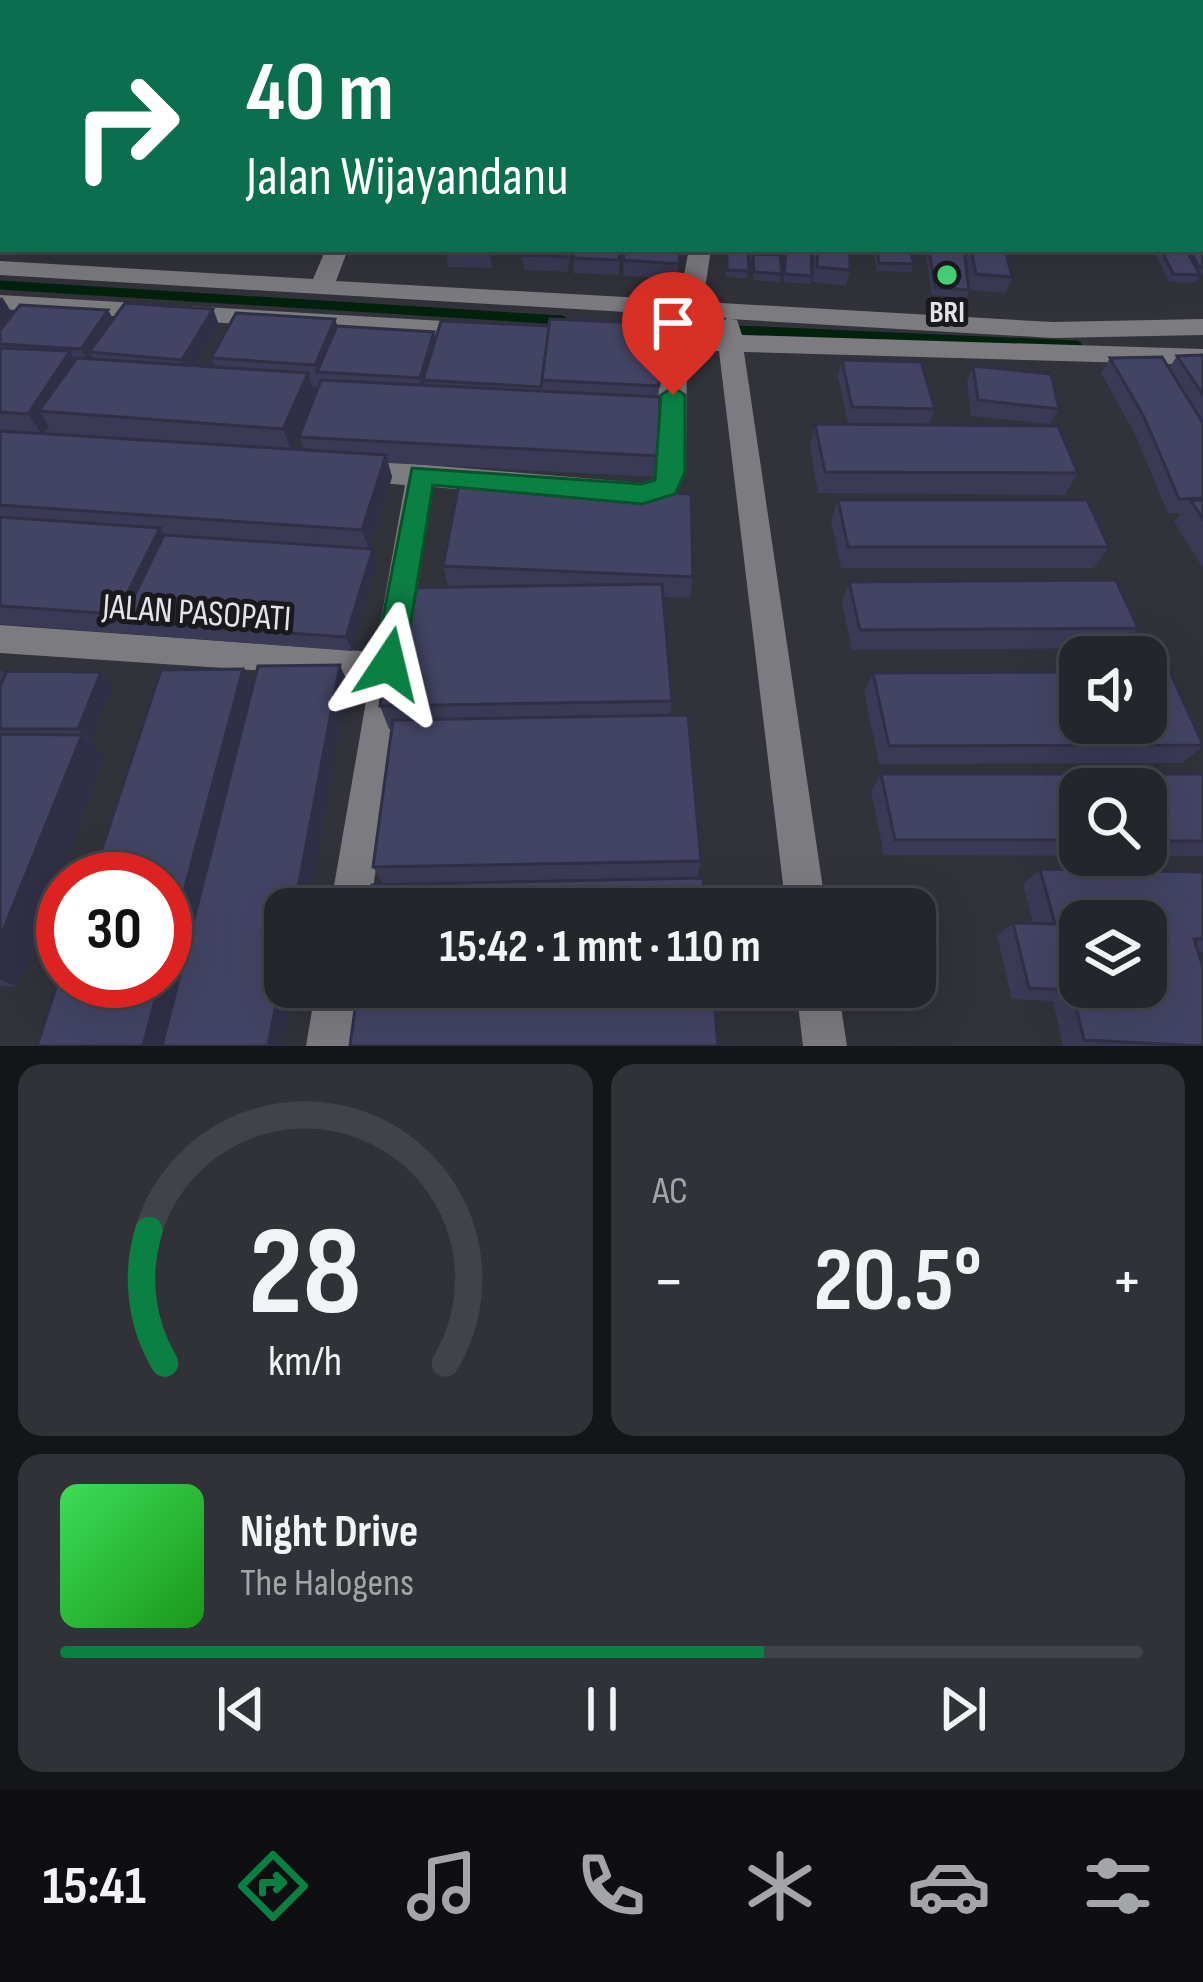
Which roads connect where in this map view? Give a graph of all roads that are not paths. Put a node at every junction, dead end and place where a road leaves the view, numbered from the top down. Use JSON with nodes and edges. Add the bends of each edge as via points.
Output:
{"nodes":[{"id":1,"x":80,"y":252,"type":"edge"},
{"id":2,"x":336,"y":252,"type":"edge"},
{"id":3,"x":699,"y":252,"type":"edge"},
{"id":4,"x":0,"y":268,"type":"edge"},
{"id":5,"x":65,"y":272,"type":"junction"},
{"id":6,"x":322,"y":286,"type":"junction"},
{"id":7,"x":0,"y":302,"type":"edge"},
{"id":8,"x":690,"y":307,"type":"junction"},
{"id":9,"x":1203,"y":327,"type":"edge"},
{"id":10,"x":728,"y":328,"type":"junction"},
{"id":11,"x":511,"y":333,"type":"edge"},
{"id":12,"x":604,"y":338,"type":"edge"},
{"id":13,"x":674,"y":343,"type":"junction"},
{"id":14,"x":1203,"y":357,"type":"edge"},
{"id":15,"x":320,"y":468,"type":"edge"},
{"id":16,"x":421,"y":475,"type":"junction"},
{"id":17,"x":0,"y":638,"type":"edge"},
{"id":18,"x":169,"y":648,"type":"junction"},
{"id":19,"x":389,"y":664,"type":"junction"},
{"id":20,"x":155,"y":690,"type":"edge"},
{"id":21,"x":353,"y":888,"type":"edge"},
{"id":22,"x":803,"y":888,"type":"edge"},
{"id":23,"x":334,"y":1008,"type":"edge"},
{"id":24,"x":820,"y":1008,"type":"edge"},
{"id":25,"x":328,"y":1046,"type":"edge"},
{"id":26,"x":825,"y":1046,"type":"edge"}],
"edges":[{"from":1,"to":5,"type":"street"},
{"from":2,"to":6,"type":"street"},
{"from":3,"to":8,"type":"street"},
{"from":4,"to":5,"type":"street"},
{"from":5,"to":6,"type":"street"},
{"from":6,"to":8,"type":"street"},
{"from":7,"to":11,"type":"street"},
{"from":8,"to":10,"type":"street"},
{"from":9,"to":10,"type":"street"},
{"from":10,"to":13,"type":"street"},
{"from":10,"to":14,"type":"street"},
{"from":10,"to":22,"type":"street"},
{"from":12,"to":13,"type":"street"},
{"from":13,"to":16,"type":"street","via":[[672,472],[665,487],[642,494]]},
{"from":15,"to":16,"type":"street"},
{"from":16,"to":19,"type":"street"},
{"from":17,"to":18,"type":"street","name":"JALAN PASOPATI"},
{"from":18,"to":19,"type":"street","name":"JALAN PASOPATI"},
{"from":18,"to":20,"type":"street"},
{"from":19,"to":21,"type":"street"},
{"from":23,"to":25,"type":"street"},
{"from":24,"to":26,"type":"street"}]}
